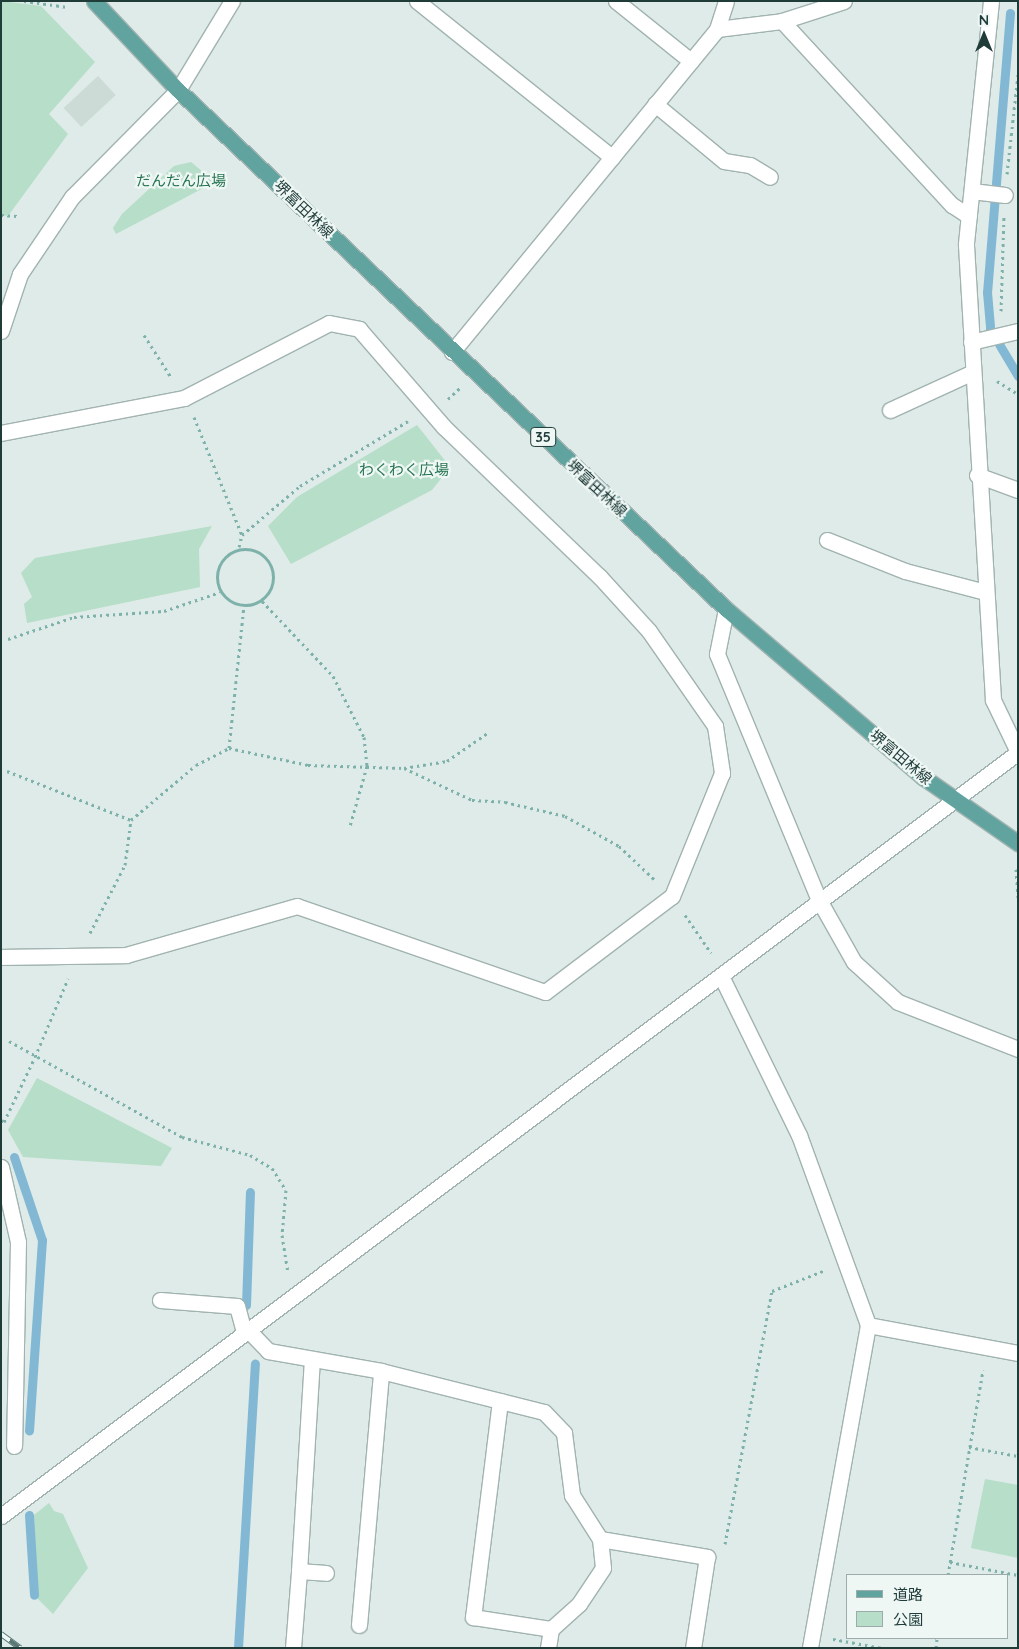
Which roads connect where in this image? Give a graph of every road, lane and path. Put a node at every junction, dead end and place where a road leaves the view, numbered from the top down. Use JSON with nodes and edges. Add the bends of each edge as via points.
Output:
{"nodes":[{"id":1,"x":24,"y":1,"type":"edge"},
{"id":2,"x":94,"y":1,"type":"edge"},
{"id":3,"x":232,"y":1,"type":"edge"},
{"id":4,"x":417,"y":1,"type":"edge"},
{"id":5,"x":616,"y":1,"type":"edge"},
{"id":6,"x":726,"y":1,"type":"edge"},
{"id":7,"x":844,"y":1,"type":"edge"},
{"id":8,"x":992,"y":1,"type":"edge"},
{"id":9,"x":68,"y":7,"type":"dead end"},
{"id":10,"x":782,"y":21,"type":"junction"},
{"id":11,"x":717,"y":29,"type":"junction"},
{"id":12,"x":691,"y":61,"type":"junction"},
{"id":13,"x":178,"y":90,"type":"junction"},
{"id":14,"x":655,"y":104,"type":"junction"},
{"id":15,"x":612,"y":157,"type":"junction"},
{"id":16,"x":770,"y":177,"type":"dead end"},
{"id":17,"x":972,"y":191,"type":"junction"},
{"id":18,"x":1005,"y":195,"type":"dead end"},
{"id":19,"x":1,"y":215,"type":"edge"},
{"id":20,"x":17,"y":216,"type":"dead end"},
{"id":21,"x":969,"y":216,"type":"junction"},
{"id":22,"x":1,"y":331,"type":"edge"},
{"id":23,"x":1018,"y":331,"type":"edge"},
{"id":24,"x":144,"y":336,"type":"dead end"},
{"id":25,"x":977,"y":340,"type":"junction"},
{"id":26,"x":452,"y":352,"type":"junction"},
{"id":27,"x":973,"y":372,"type":"junction"},
{"id":28,"x":461,"y":387,"type":"dead end"},
{"id":29,"x":184,"y":398,"type":"junction"},
{"id":30,"x":428,"y":408,"type":"junction"},
{"id":31,"x":890,"y":410,"type":"dead end"},
{"id":32,"x":1,"y":433,"type":"edge"},
{"id":33,"x":976,"y":475,"type":"junction"},
{"id":34,"x":1018,"y":490,"type":"edge"},
{"id":35,"x":242,"y":535,"type":"junction"},
{"id":36,"x":826,"y":540,"type":"dead end"},
{"id":37,"x":239,"y":547,"type":"junction"},
{"id":38,"x":220,"y":592,"type":"junction"},
{"id":39,"x":985,"y":592,"type":"junction"},
{"id":40,"x":262,"y":601,"type":"junction"},
{"id":41,"x":244,"y":606,"type":"junction"},
{"id":42,"x":726,"y":609,"type":"junction"},
{"id":43,"x":8,"y":639,"type":"dead end"},
{"id":44,"x":489,"y":732,"type":"dead end"},
{"id":45,"x":229,"y":748,"type":"junction"},
{"id":46,"x":1018,"y":752,"type":"edge"},
{"id":47,"x":366,"y":766,"type":"junction"},
{"id":48,"x":404,"y":768,"type":"junction"},
{"id":49,"x":7,"y":771,"type":"dead end"},
{"id":50,"x":953,"y":798,"type":"junction"},
{"id":51,"x":350,"y":826,"type":"dead end"},
{"id":52,"x":1018,"y":843,"type":"edge"},
{"id":53,"x":1016,"y":870,"type":"dead end"},
{"id":54,"x":672,"y":896,"type":"junction"},
{"id":55,"x":1018,"y":899,"type":"edge"},
{"id":56,"x":819,"y":900,"type":"junction"},
{"id":57,"x":1,"y":957,"type":"edge"},
{"id":58,"x":722,"y":978,"type":"junction"},
{"id":59,"x":9,"y":1041,"type":"dead end"},
{"id":60,"x":1018,"y":1049,"type":"edge"},
{"id":61,"x":1,"y":1167,"type":"edge"},
{"id":62,"x":823,"y":1271,"type":"dead end"},
{"id":63,"x":302,"y":1290,"type":"junction"},
{"id":64,"x":160,"y":1300,"type":"dead end"},
{"id":65,"x":868,"y":1325,"type":"junction"},
{"id":66,"x":246,"y":1331,"type":"junction"},
{"id":67,"x":987,"y":1348,"type":"junction"},
{"id":68,"x":1018,"y":1353,"type":"edge"},
{"id":69,"x":312,"y":1359,"type":"junction"},
{"id":70,"x":381,"y":1372,"type":"junction"},
{"id":71,"x":500,"y":1401,"type":"junction"},
{"id":72,"x":14,"y":1446,"type":"dead end"},
{"id":73,"x":969,"y":1447,"type":"junction"},
{"id":74,"x":1018,"y":1456,"type":"edge"},
{"id":75,"x":1,"y":1516,"type":"edge"},
{"id":76,"x":600,"y":1539,"type":"junction"},
{"id":77,"x":725,"y":1544,"type":"dead end"},
{"id":78,"x":950,"y":1562,"type":"junction"},
{"id":79,"x":299,"y":1571,"type":"junction"},
{"id":80,"x":326,"y":1573,"type":"dead end"},
{"id":81,"x":948,"y":1574,"type":"edge"},
{"id":82,"x":1018,"y":1575,"type":"edge"},
{"id":83,"x":359,"y":1625,"type":"dead end"},
{"id":84,"x":551,"y":1629,"type":"junction"},
{"id":85,"x":811,"y":1642,"type":"edge"},
{"id":86,"x":293,"y":1648,"type":"edge"},
{"id":87,"x":548,"y":1648,"type":"edge"},
{"id":88,"x":693,"y":1648,"type":"edge"},
{"id":89,"x":882,"y":1648,"type":"edge"}],
"edges":[{"from":1,"to":9,"type":"path"},
{"from":2,"to":13,"type":"main road","name":"堺富田林線","number":"35"},
{"from":3,"to":13,"type":"street"},
{"from":4,"to":15,"type":"street"},
{"from":5,"to":12,"type":"street"},
{"from":6,"to":11,"type":"street"},
{"from":7,"to":10,"type":"street"},
{"from":8,"to":17,"type":"street"},
{"from":10,"to":11,"type":"street"},
{"from":10,"to":21,"type":"street","via":[[952,205]]},
{"from":11,"to":12,"type":"street"},
{"from":12,"to":14,"type":"street"},
{"from":13,"to":22,"type":"street","via":[[72,197],[20,274]]},
{"from":13,"to":26,"type":"main road","name":"堺富田林線","number":"35"},
{"from":14,"to":15,"type":"street"},
{"from":14,"to":16,"type":"street","via":[[724,161],[750,165]]},
{"from":15,"to":26,"type":"street"},
{"from":17,"to":18,"type":"street"},
{"from":17,"to":21,"type":"street"},
{"from":19,"to":20,"type":"path"},
{"from":21,"to":25,"type":"street"},
{"from":23,"to":25,"type":"street"},
{"from":24,"to":29,"type":"path"},
{"from":25,"to":27,"type":"street"},
{"from":26,"to":42,"type":"main road","name":"堺富田林線","number":"35"},
{"from":27,"to":31,"type":"street"},
{"from":27,"to":33,"type":"street"},
{"from":28,"to":30,"type":"path"},
{"from":29,"to":30,"type":"street","via":[[329,324],[359,329]]},
{"from":29,"to":32,"type":"street"},
{"from":29,"to":35,"type":"path"},
{"from":30,"to":35,"type":"path","via":[[300,486]]},
{"from":30,"to":54,"type":"street","via":[[649,631],[715,726],[722,773]]},
{"from":33,"to":34,"type":"street"},
{"from":33,"to":39,"type":"street"},
{"from":35,"to":37,"type":"path"},
{"from":36,"to":39,"type":"street","via":[[905,571]]},
{"from":37,"to":38,"type":"path","via":[[225,556],[216,573]]},
{"from":37,"to":40,"type":"path","via":[[261,552],[273,567],[274,586]]},
{"from":38,"to":41,"type":"path"},
{"from":38,"to":43,"type":"path","via":[[164,611],[74,617]]},
{"from":39,"to":46,"type":"street","via":[[993,700]]},
{"from":40,"to":41,"type":"path"},
{"from":40,"to":47,"type":"path","via":[[334,676],[364,737]]},
{"from":41,"to":45,"type":"path"},
{"from":42,"to":50,"type":"main road","name":"堺富田林線","number":"35"},
{"from":42,"to":56,"type":"street","via":[[717,654]]},
{"from":44,"to":48,"type":"path","via":[[447,761]]},
{"from":45,"to":47,"type":"path","via":[[308,764]]},
{"from":45,"to":49,"type":"path","via":[[196,764],[131,820]]},
{"from":46,"to":50,"type":"street"},
{"from":47,"to":48,"type":"path"},
{"from":47,"to":51,"type":"path"},
{"from":48,"to":54,"type":"path","via":[[472,800],[505,802],[565,816],[619,846]]},
{"from":50,"to":52,"type":"main road","name":"堺富田林線","number":"35"},
{"from":50,"to":56,"type":"street"},
{"from":53,"to":55,"type":"path"},
{"from":54,"to":57,"type":"street","via":[[545,992],[297,906],[126,955]]},
{"from":54,"to":58,"type":"path","via":[[709,947]]},
{"from":56,"to":58,"type":"street"},
{"from":56,"to":60,"type":"street","via":[[854,962],[874,986],[898,1002]]},
{"from":58,"to":63,"type":"street"},
{"from":58,"to":65,"type":"street","via":[[799,1135]]},
{"from":59,"to":63,"type":"path","via":[[182,1137],[250,1155],[272,1168],[286,1190],[282,1235],[286,1268]]},
{"from":61,"to":72,"type":"street","via":[[18,1242]]},
{"from":62,"to":77,"type":"path","via":[[772,1290]]},
{"from":63,"to":66,"type":"street"},
{"from":64,"to":66,"type":"street","via":[[237,1306]]},
{"from":65,"to":67,"type":"street"},
{"from":65,"to":85,"type":"street"},
{"from":66,"to":69,"type":"street","via":[[268,1351]]},
{"from":66,"to":75,"type":"street"},
{"from":67,"to":68,"type":"street"},
{"from":67,"to":73,"type":"path"},
{"from":69,"to":70,"type":"street"},
{"from":69,"to":79,"type":"street"},
{"from":70,"to":71,"type":"street"},
{"from":70,"to":83,"type":"street"},
{"from":71,"to":76,"type":"street","via":[[544,1412],[564,1433],[572,1495]]},
{"from":71,"to":84,"type":"street","via":[[473,1617]]},
{"from":73,"to":74,"type":"path"},
{"from":73,"to":78,"type":"path"},
{"from":76,"to":84,"type":"street","via":[[603,1568],[579,1604]]},
{"from":76,"to":88,"type":"street","via":[[708,1557]]},
{"from":78,"to":81,"type":"path"},
{"from":78,"to":82,"type":"path"},
{"from":79,"to":80,"type":"street"},
{"from":79,"to":86,"type":"street"},
{"from":84,"to":87,"type":"street"},
{"from":85,"to":89,"type":"path"}]}
